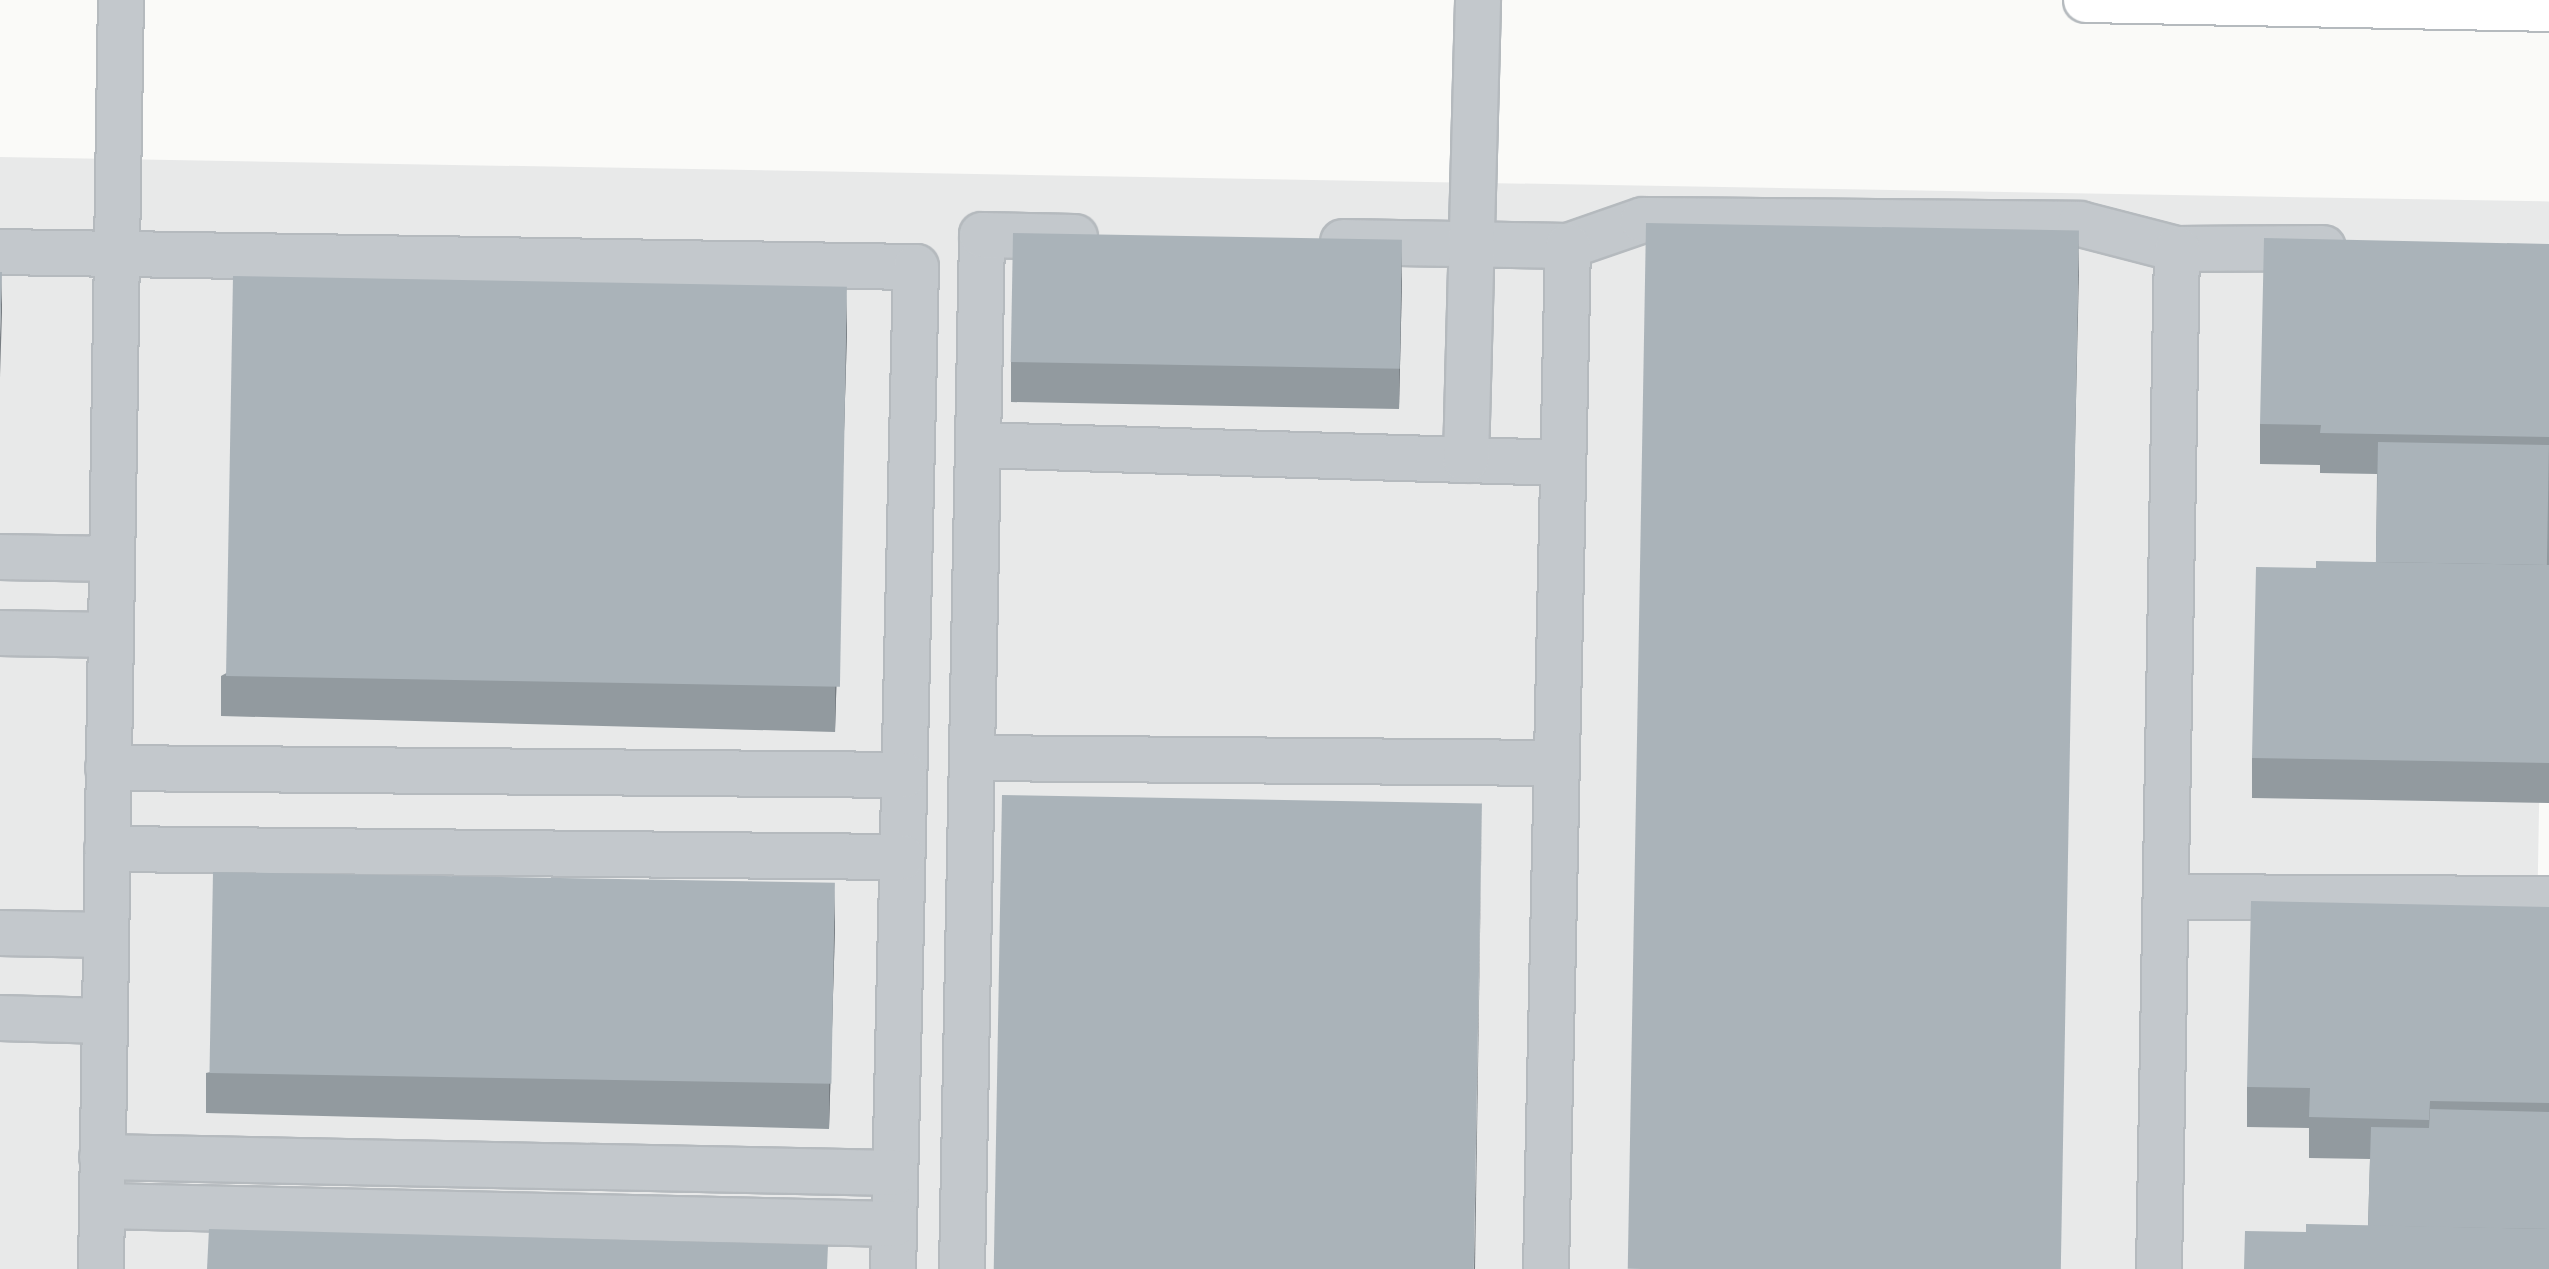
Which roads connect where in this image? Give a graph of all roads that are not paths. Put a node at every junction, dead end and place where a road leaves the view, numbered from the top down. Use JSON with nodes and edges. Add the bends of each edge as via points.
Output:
{"nodes":[{"id":1,"x":121,"y":0,"type":"edge"},
{"id":2,"x":1478,"y":0,"type":"edge"},
{"id":3,"x":2086,"y":0,"type":"edge"},
{"id":4,"x":2549,"y":9,"type":"edge"},
{"id":5,"x":1108,"y":237,"type":"edge"},
{"id":6,"x":1298,"y":241,"type":"edge"},
{"id":7,"x":1472,"y":245,"type":"junction"},
{"id":8,"x":1568,"y":246,"type":"junction"},
{"id":9,"x":2368,"y":248,"type":"edge"},
{"id":10,"x":2177,"y":249,"type":"junction"},
{"id":11,"x":0,"y":252,"type":"edge"},
{"id":12,"x":117,"y":254,"type":"junction"},
{"id":13,"x":978,"y":445,"type":"junction"},
{"id":14,"x":1466,"y":460,"type":"junction"},
{"id":15,"x":1563,"y":463,"type":"junction"},
{"id":16,"x":0,"y":557,"type":"edge"},
{"id":17,"x":112,"y":559,"type":"junction"},
{"id":18,"x":0,"y":633,"type":"edge"},
{"id":19,"x":111,"y":635,"type":"junction"},
{"id":20,"x":972,"y":758,"type":"junction"},
{"id":21,"x":1557,"y":763,"type":"junction"},
{"id":22,"x":108,"y":768,"type":"junction"},
{"id":23,"x":904,"y":775,"type":"junction"},
{"id":24,"x":107,"y":849,"type":"junction"},
{"id":25,"x":902,"y":857,"type":"junction"},
{"id":26,"x":2166,"y":897,"type":"junction"},
{"id":27,"x":2549,"y":899,"type":"edge"},
{"id":28,"x":0,"y":933,"type":"edge"},
{"id":29,"x":106,"y":935,"type":"junction"},
{"id":30,"x":0,"y":1018,"type":"edge"},
{"id":31,"x":105,"y":1021,"type":"junction"},
{"id":32,"x":102,"y":1157,"type":"junction"},
{"id":33,"x":895,"y":1173,"type":"junction"},
{"id":34,"x":102,"y":1206,"type":"junction"},
{"id":35,"x":894,"y":1224,"type":"junction"},
{"id":36,"x":101,"y":1269,"type":"edge"},
{"id":37,"x":893,"y":1269,"type":"edge"},
{"id":38,"x":962,"y":1269,"type":"edge"},
{"id":39,"x":1546,"y":1269,"type":"edge"},
{"id":40,"x":2159,"y":1269,"type":"edge"}],
"edges":[{"from":1,"to":12,"type":"lane"},
{"from":2,"to":7,"type":"lane"},
{"from":3,"to":4,"type":"main road"},
{"from":5,"to":13,"type":"lane","via":[[982,235]]},
{"from":6,"to":7,"type":"lane"},
{"from":7,"to":8,"type":"lane"},
{"from":7,"to":14,"type":"lane"},
{"from":8,"to":10,"type":"lane","via":[[1643,220],[2080,224]]},
{"from":8,"to":15,"type":"lane"},
{"from":9,"to":10,"type":"lane"},
{"from":10,"to":26,"type":"lane"},
{"from":11,"to":12,"type":"lane"},
{"from":12,"to":17,"type":"lane"},
{"from":12,"to":23,"type":"lane","via":[[916,267]]},
{"from":13,"to":14,"type":"lane"},
{"from":13,"to":20,"type":"lane"},
{"from":14,"to":15,"type":"lane"},
{"from":15,"to":21,"type":"lane"},
{"from":16,"to":17,"type":"lane"},
{"from":17,"to":19,"type":"lane"},
{"from":18,"to":19,"type":"lane"},
{"from":19,"to":22,"type":"lane"},
{"from":20,"to":21,"type":"lane"},
{"from":20,"to":38,"type":"lane"},
{"from":21,"to":39,"type":"lane"},
{"from":22,"to":23,"type":"lane"},
{"from":22,"to":24,"type":"lane"},
{"from":23,"to":25,"type":"lane"},
{"from":24,"to":25,"type":"lane"},
{"from":24,"to":29,"type":"lane"},
{"from":25,"to":33,"type":"lane"},
{"from":26,"to":27,"type":"lane"},
{"from":26,"to":40,"type":"lane"},
{"from":28,"to":29,"type":"lane"},
{"from":29,"to":31,"type":"lane"},
{"from":30,"to":31,"type":"lane"},
{"from":31,"to":32,"type":"lane"},
{"from":32,"to":33,"type":"lane"},
{"from":32,"to":34,"type":"lane"},
{"from":33,"to":35,"type":"lane"},
{"from":34,"to":35,"type":"lane"},
{"from":34,"to":36,"type":"lane"},
{"from":35,"to":37,"type":"lane"}]}
